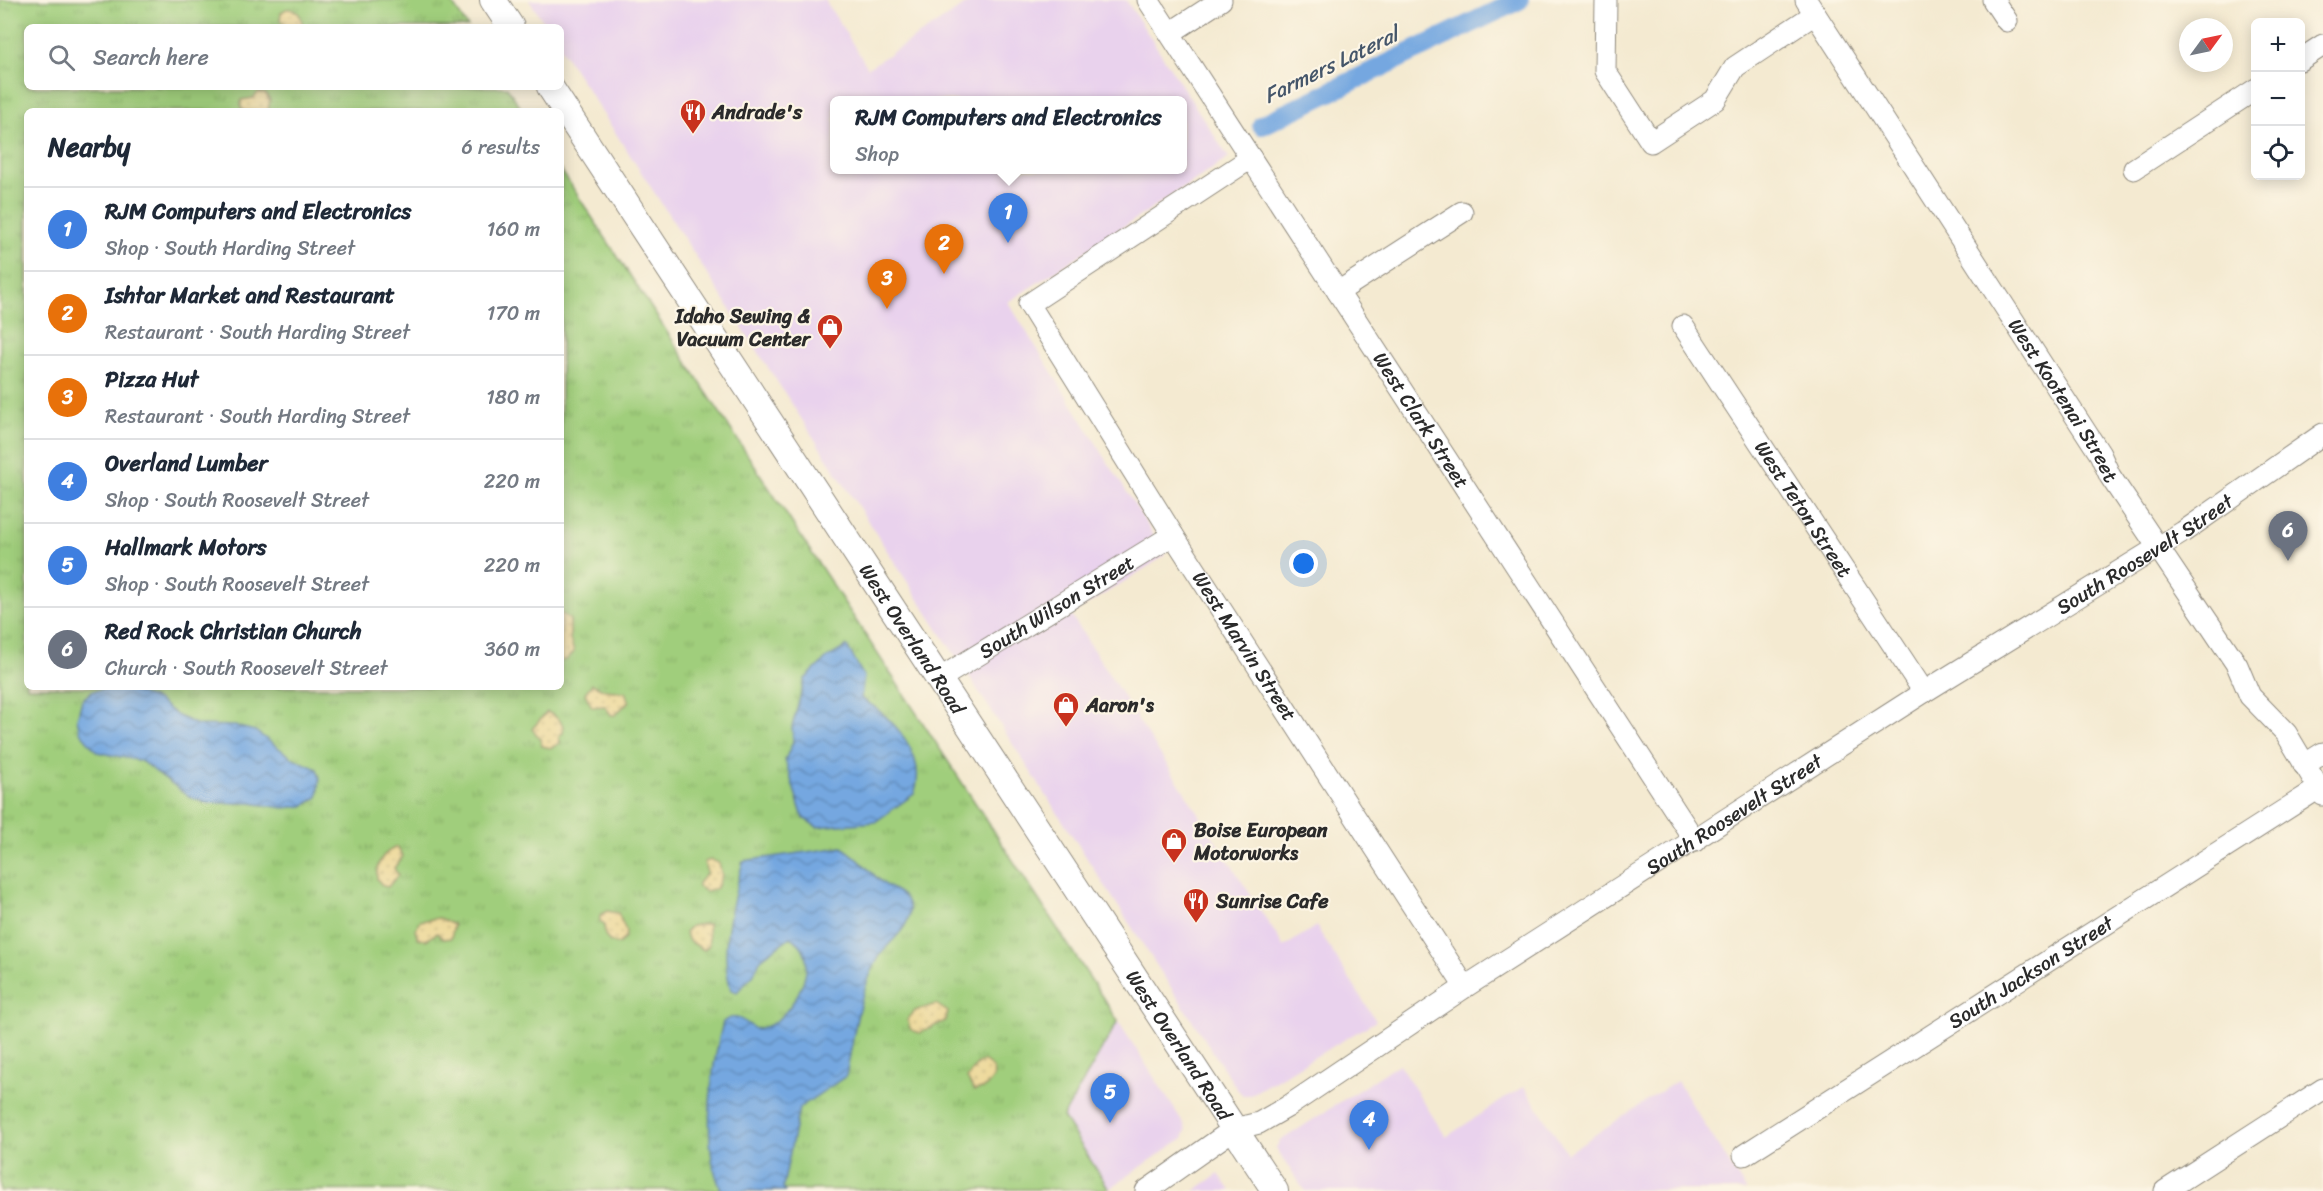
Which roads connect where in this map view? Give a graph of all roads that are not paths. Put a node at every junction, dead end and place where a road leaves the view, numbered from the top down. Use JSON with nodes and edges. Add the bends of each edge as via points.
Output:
{"nodes":[{"id":1,"x":493,"y":0,"type":"edge"},
{"id":2,"x":1148,"y":0,"type":"edge"},
{"id":3,"x":1221,"y":0,"type":"edge"},
{"id":4,"x":1606,"y":0,"type":"edge"},
{"id":5,"x":1993,"y":0,"type":"edge"},
{"id":6,"x":1811,"y":7,"type":"edge"},
{"id":7,"x":2007,"y":21,"type":"dead end"},
{"id":8,"x":509,"y":24,"type":"edge"},
{"id":9,"x":1170,"y":33,"type":"junction"},
{"id":10,"x":2323,"y":45,"type":"edge"},
{"id":11,"x":2305,"y":57,"type":"edge"},
{"id":12,"x":552,"y":90,"type":"edge"},
{"id":13,"x":2251,"y":92,"type":"edge"},
{"id":14,"x":564,"y":108,"type":"edge"},
{"id":15,"x":564,"y":108,"type":"edge"},
{"id":16,"x":1251,"y":158,"type":"junction"},
{"id":17,"x":2134,"y":169,"type":"dead end"},
{"id":18,"x":1462,"y":212,"type":"dead end"},
{"id":19,"x":1338,"y":292,"type":"junction"},
{"id":20,"x":1683,"y":326,"type":"dead end"},
{"id":21,"x":2323,"y":434,"type":"edge"},
{"id":22,"x":1173,"y":534,"type":"junction"},
{"id":23,"x":2158,"y":547,"type":"junction"},
{"id":24,"x":939,"y":679,"type":"junction"},
{"id":25,"x":1924,"y":692,"type":"junction"},
{"id":26,"x":2323,"y":753,"type":"edge"},
{"id":27,"x":2304,"y":765,"type":"junction"},
{"id":28,"x":2321,"y":792,"type":"edge"},
{"id":29,"x":1695,"y":841,"type":"junction"},
{"id":30,"x":1465,"y":987,"type":"junction"},
{"id":31,"x":2323,"y":1089,"type":"edge"},
{"id":32,"x":1234,"y":1129,"type":"junction"},
{"id":33,"x":1744,"y":1155,"type":"dead end"},
{"id":34,"x":1146,"y":1191,"type":"edge"},
{"id":35,"x":1275,"y":1191,"type":"edge"},
{"id":36,"x":2165,"y":1191,"type":"edge"}],
"edges":[{"from":1,"to":8,"type":"main road"},
{"from":2,"to":9,"type":"street","name":"West Clark Street"},
{"from":3,"to":9,"type":"street"},
{"from":4,"to":6,"type":"street","via":[[1605,71],[1651,142],[1715,100],[1736,67]]},
{"from":5,"to":7,"type":"street"},
{"from":6,"to":23,"type":"street","name":"West Kootenai Street"},
{"from":9,"to":16,"type":"street","name":"West Clark Street"},
{"from":10,"to":11,"type":"street"},
{"from":12,"to":15,"type":"main road","name":"West Overland Road"},
{"from":13,"to":17,"type":"street"},
{"from":14,"to":24,"type":"main road","name":"West Overland Road"},
{"from":16,"to":19,"type":"street","name":"West Clark Street"},
{"from":16,"to":22,"type":"street","name":"West Marvin Street","via":[[1029,304]]},
{"from":18,"to":19,"type":"street"},
{"from":19,"to":29,"type":"street","name":"West Clark Street"},
{"from":20,"to":25,"type":"street","name":"West Teton Street"},
{"from":21,"to":23,"type":"street","name":"South Roosevelt Street"},
{"from":22,"to":24,"type":"street","name":"South Wilson Street"},
{"from":22,"to":30,"type":"street","name":"West Marvin Street"},
{"from":23,"to":25,"type":"street","name":"South Roosevelt Street"},
{"from":23,"to":27,"type":"street","name":"West Kootenai Street","via":[[2237,665],[2250,696],[2286,733]]},
{"from":24,"to":32,"type":"main road","name":"West Overland Road"},
{"from":25,"to":29,"type":"street","name":"South Roosevelt Street"},
{"from":26,"to":27,"type":"street"},
{"from":27,"to":28,"type":"street","name":"West Kootenai Street"},
{"from":28,"to":33,"type":"street","name":"South Jackson Street"},
{"from":29,"to":30,"type":"street","name":"South Roosevelt Street"},
{"from":30,"to":32,"type":"street","name":"South Roosevelt Street","via":[[1287,1107],[1259,1123]]},
{"from":31,"to":36,"type":"street"},
{"from":32,"to":34,"type":"street","name":"South Roosevelt Street"},
{"from":32,"to":35,"type":"main road","name":"West Overland Road"}]}
